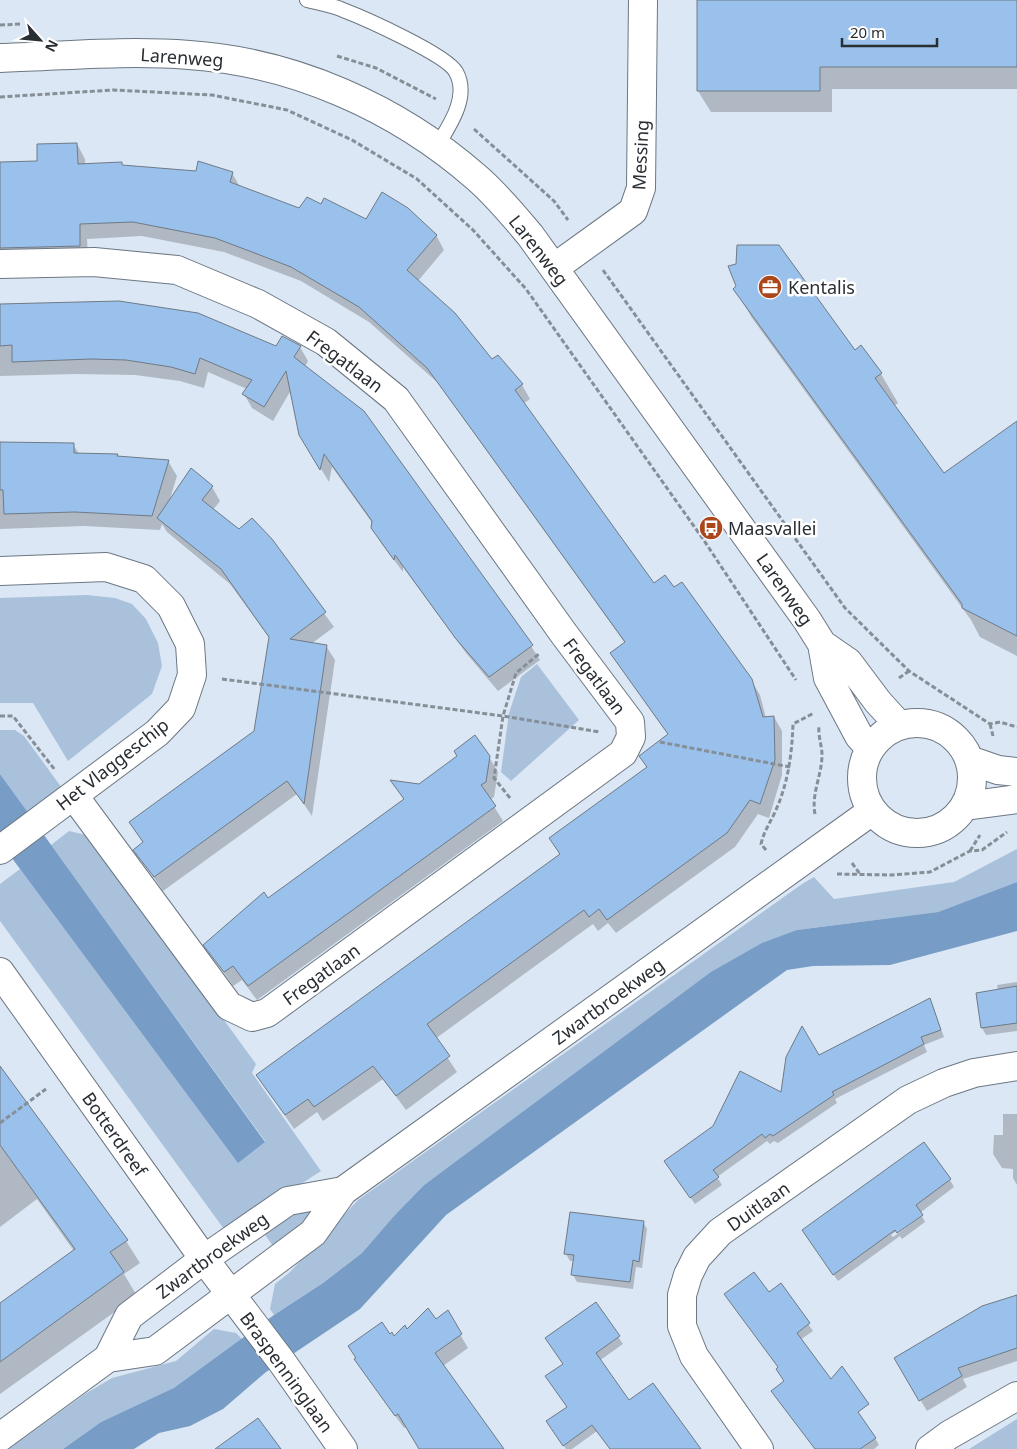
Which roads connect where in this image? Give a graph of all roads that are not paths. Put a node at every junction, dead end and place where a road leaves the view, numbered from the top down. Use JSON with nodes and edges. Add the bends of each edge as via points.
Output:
{"nodes":[{"id":1,"x":306,"y":0,"type":"edge"},
{"id":2,"x":643,"y":0,"type":"edge"},
{"id":3,"x":0,"y":58,"type":"edge"},
{"id":4,"x":437,"y":146,"type":"junction"},
{"id":5,"x":0,"y":264,"type":"edge"},
{"id":6,"x":554,"y":268,"type":"junction"},
{"id":7,"x":0,"y":571,"type":"edge"},
{"id":8,"x":822,"y":644,"type":"junction"},
{"id":9,"x":899,"y":725,"type":"junction"},
{"id":10,"x":870,"y":748,"type":"junction"},
{"id":11,"x":969,"y":760,"type":"junction"},
{"id":12,"x":1017,"y":772,"type":"edge"},
{"id":13,"x":74,"y":796,"type":"junction"},
{"id":14,"x":1017,"y":798,"type":"edge"},
{"id":15,"x":965,"y":806,"type":"junction"},
{"id":16,"x":872,"y":811,"type":"junction"},
{"id":17,"x":0,"y":850,"type":"edge"},
{"id":18,"x":0,"y":972,"type":"edge"},
{"id":19,"x":1017,"y":1066,"type":"edge"},
{"id":20,"x":343,"y":1191,"type":"junction"},
{"id":21,"x":204,"y":1259,"type":"junction"},
{"id":22,"x":230,"y":1295,"type":"junction"},
{"id":23,"x":108,"y":1358,"type":"junction"},
{"id":24,"x":1017,"y":1396,"type":"edge"},
{"id":25,"x":0,"y":1437,"type":"edge"},
{"id":26,"x":343,"y":1449,"type":"edge"},
{"id":27,"x":759,"y":1449,"type":"edge"},
{"id":28,"x":930,"y":1449,"type":"edge"}],
"edges":[{"from":1,"to":4,"type":"lane","via":[[343,10],[432,53],[456,71],[461,92],[456,113]]},
{"from":2,"to":6,"type":"street","name":"Messing","via":[[641,188],[633,211]]},
{"from":3,"to":4,"type":"street","name":"Larenweg","via":[[188,55],[271,68],[344,93],[409,127]]},
{"from":4,"to":6,"type":"street","name":"Larenweg","via":[[497,197]]},
{"from":5,"to":13,"type":"street","name":"Fregatlaan","via":[[94,262],[177,270],[258,304],[326,342],[396,399],[630,722],[632,737],[623,753],[268,1013],[252,1018],[229,1006]]},
{"from":6,"to":8,"type":"street","name":"Larenweg","via":[[733,514]]},
{"from":7,"to":13,"type":"street","name":"Het Vlaggeschip","via":[[106,567],[144,579],[171,606],[190,644],[192,675],[181,708],[157,733]]},
{"from":8,"to":9,"type":"street","via":[[848,662]]},
{"from":8,"to":10,"type":"street","name":"Larenweg","via":[[828,678],[859,736]]},
{"from":9,"to":10,"type":"street","via":[[881,735]]},
{"from":9,"to":11,"type":"street","via":[[920,722],[941,728],[958,742]]},
{"from":10,"to":16,"type":"street","via":[[861,780],[864,796]]},
{"from":11,"to":12,"type":"street","via":[[998,770]]},
{"from":11,"to":15,"type":"street","via":[[972,783]]},
{"from":13,"to":17,"type":"street","name":"Het Vlaggeschip"},
{"from":14,"to":15,"type":"street"},
{"from":15,"to":16,"type":"street","via":[[951,820],[932,831],[910,832],[889,825]]},
{"from":16,"to":20,"type":"street","name":"Zwartbroekweg"},
{"from":18,"to":21,"type":"street","name":"Botterdreef"},
{"from":19,"to":27,"type":"street","name":"Duitlaan","via":[[974,1073],[908,1100],[720,1232],[697,1257],[682,1295],[682,1326],[694,1356]]},
{"from":20,"to":21,"type":"street","name":"Zwartbroekweg","via":[[288,1201]]},
{"from":20,"to":22,"type":"street","name":"Zwartbroekweg","via":[[313,1233]]},
{"from":21,"to":22,"type":"street","name":"Botterdreef"},
{"from":21,"to":23,"type":"street","name":"Zwartbroekweg","via":[[129,1316]]},
{"from":22,"to":23,"type":"street","name":"Zwartbroekweg","via":[[155,1351]]},
{"from":22,"to":26,"type":"street","name":"Braspenninglaan"},
{"from":23,"to":25,"type":"street","name":"Zwartbroekweg"},
{"from":24,"to":28,"type":"street"}]}
